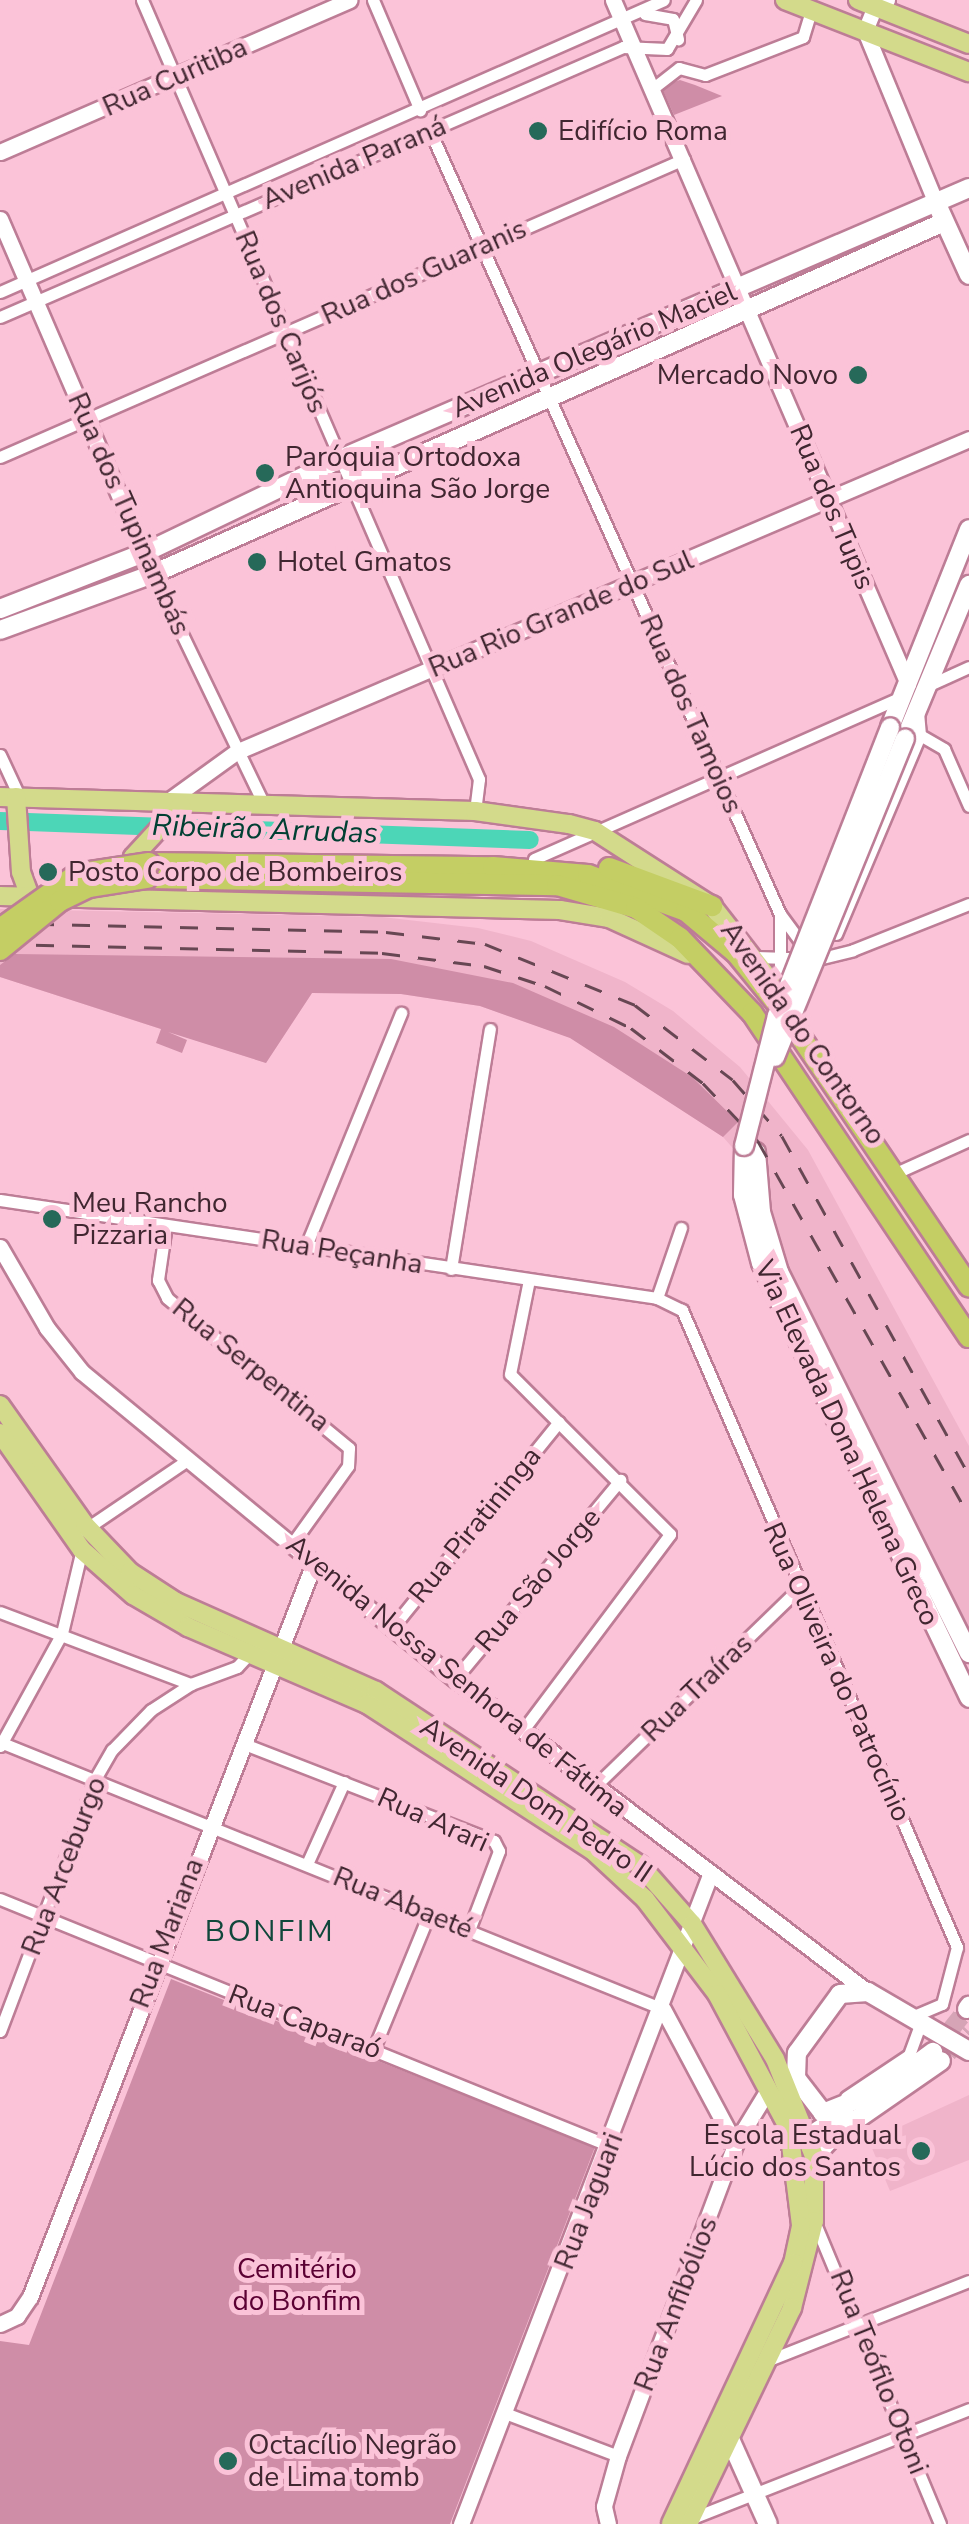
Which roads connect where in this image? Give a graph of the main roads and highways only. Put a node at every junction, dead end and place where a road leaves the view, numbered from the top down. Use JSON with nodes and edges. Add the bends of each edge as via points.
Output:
{"nodes":[{"id":1,"x":784,"y":0,"type":"edge"},
{"id":2,"x":874,"y":2,"type":"edge"},
{"id":3,"x":969,"y":44,"type":"edge"},
{"id":4,"x":969,"y":72,"type":"edge"},
{"id":5,"x":969,"y":188,"type":"edge"},
{"id":6,"x":935,"y":201,"type":"junction"},
{"id":7,"x":944,"y":222,"type":"junction"},
{"id":8,"x":969,"y":275,"type":"edge"},
{"id":9,"x":969,"y":529,"type":"edge"},
{"id":10,"x":969,"y":585,"type":"edge"},
{"id":11,"x":0,"y":608,"type":"edge"},
{"id":12,"x":0,"y":630,"type":"edge"},
{"id":13,"x":911,"y":696,"type":"junction"},
{"id":14,"x":12,"y":797,"type":"edge"},
{"id":15,"x":150,"y":830,"type":"junction"},
{"id":16,"x":494,"y":867,"type":"junction"},
{"id":17,"x":0,"y":896,"type":"edge"},
{"id":18,"x":30,"y":897,"type":"junction"},
{"id":19,"x":83,"y":897,"type":"junction"},
{"id":20,"x":207,"y":904,"type":"junction"},
{"id":21,"x":712,"y":906,"type":"junction"},
{"id":22,"x":0,"y":928,"type":"edge"},
{"id":23,"x":0,"y":950,"type":"edge"},
{"id":24,"x":718,"y":973,"type":"junction"},
{"id":25,"x":750,"y":1146,"type":"junction"},
{"id":26,"x":969,"y":1275,"type":"edge"},
{"id":27,"x":969,"y":1286,"type":"edge"},
{"id":28,"x":969,"y":1337,"type":"edge"},
{"id":29,"x":0,"y":1405,"type":"edge"},
{"id":30,"x":0,"y":1432,"type":"edge"},
{"id":31,"x":969,"y":1654,"type":"edge"},
{"id":32,"x":279,"y":1655,"type":"junction"},
{"id":33,"x":969,"y":1698,"type":"edge"},
{"id":34,"x":965,"y":2043,"type":"edge"},
{"id":35,"x":883,"y":2089,"type":"junction"},
{"id":36,"x":801,"y":2143,"type":"junction"},
{"id":37,"x":815,"y":2184,"type":"junction"},
{"id":38,"x":729,"y":2437,"type":"junction"},
{"id":39,"x":689,"y":2522,"type":"edge"},
{"id":40,"x":671,"y":2524,"type":"edge"},
{"id":41,"x":768,"y":2524,"type":"edge"}],
"edges":[{"from":1,"to":4,"type":"main road"},
{"from":2,"to":3,"type":"main road"},
{"from":5,"to":6,"type":"main road","name":"Avenida Olegário Maciel"},
{"from":6,"to":7,"type":"main road"},
{"from":6,"to":11,"type":"main road","name":"Avenida Olegário Maciel","via":[[340,459],[144,552]]},
{"from":7,"to":8,"type":"main road"},
{"from":7,"to":12,"type":"main road","name":"Avenida Olegário Maciel","via":[[153,574]]},
{"from":9,"to":13,"type":"main road"},
{"from":10,"to":13,"type":"main road"},
{"from":13,"to":25,"type":"main road","name":"Via Elevada Dona Helena Greco","bridge":true,"via":[[905,734],[777,1052]]},
{"from":14,"to":15,"type":"main road","name":"Avenida do Contorno"},
{"from":14,"to":18,"type":"main road"},
{"from":15,"to":16,"type":"highway","name":"Avenida do Contorno"},
{"from":15,"to":19,"type":"main road"},
{"from":15,"to":20,"type":"main road","via":[[133,857],[136,886]]},
{"from":15,"to":21,"type":"main road","name":"Avenida do Contorno","via":[[264,805],[474,811],[595,832]]},
{"from":15,"to":22,"type":"highway","name":"Avenida do Contorno","bridge":true},
{"from":15,"to":23,"type":"highway","name":"Avenida do Contorno","bridge":true,"via":[[89,887],[60,901]]},
{"from":15,"to":24,"type":"highway","name":"Avenida do Contorno","via":[[557,885],[636,908]]},
{"from":16,"to":21,"type":"highway","via":[[534,859],[644,876]]},
{"from":16,"to":27,"type":"highway","name":"Avenida do Contorno","via":[[605,879],[660,899],[714,930],[784,1012]]},
{"from":17,"to":18,"type":"main road","name":"Avenida do Contorno"},
{"from":18,"to":19,"type":"main road","name":"Avenida do Contorno"},
{"from":19,"to":20,"type":"main road","name":"Avenida do Contorno"},
{"from":20,"to":24,"type":"main road","name":"Avenida do Contorno","via":[[560,910],[658,936]]},
{"from":21,"to":26,"type":"main road","name":"Avenida do Contorno","via":[[780,990]]},
{"from":24,"to":28,"type":"highway","name":"Avenida do Contorno","via":[[752,1013]]},
{"from":25,"to":31,"type":"main road","name":"Via Elevada Dona Helena Greco","via":[[779,1272]]},
{"from":25,"to":33,"type":"main road","name":"Via Elevada Dona Helena Greco","via":[[743,1195],[761,1263]]},
{"from":29,"to":32,"type":"main road","name":"Avenida Dom Pedro II","via":[[85,1525],[130,1572]]},
{"from":30,"to":32,"type":"main road","name":"Avenida Dom Pedro II","via":[[82,1550],[159,1612],[250,1653]]},
{"from":32,"to":36,"type":"main road","name":"Avenida Dom Pedro II","via":[[368,1704],[623,1875],[684,1947]]},
{"from":32,"to":36,"type":"main road","name":"Avenida Dom Pedro II","via":[[376,1691],[640,1866],[692,1924],[775,2058]]},
{"from":34,"to":35,"type":"main road","name":"Avenida Nossa Senhora de Fátima","via":[[868,1992],[840,1994],[797,2052],[796,2078],[824,2113]]},
{"from":35,"to":36,"type":"main road"},
{"from":35,"to":37,"type":"main road","via":[[937,2056],[822,2148]]},
{"from":36,"to":37,"type":"main road","name":"Avenida Dom Pedro II"},
{"from":36,"to":40,"type":"main road","name":"Avenida Dom Pedro II","via":[[793,2263]]},
{"from":37,"to":38,"type":"main road","name":"Avenida Dom Pedro II","via":[[814,2221],[792,2308]]},
{"from":38,"to":39,"type":"main road","name":"Avenida Dom Pedro II"},
{"from":38,"to":41,"type":"main road"}]}
